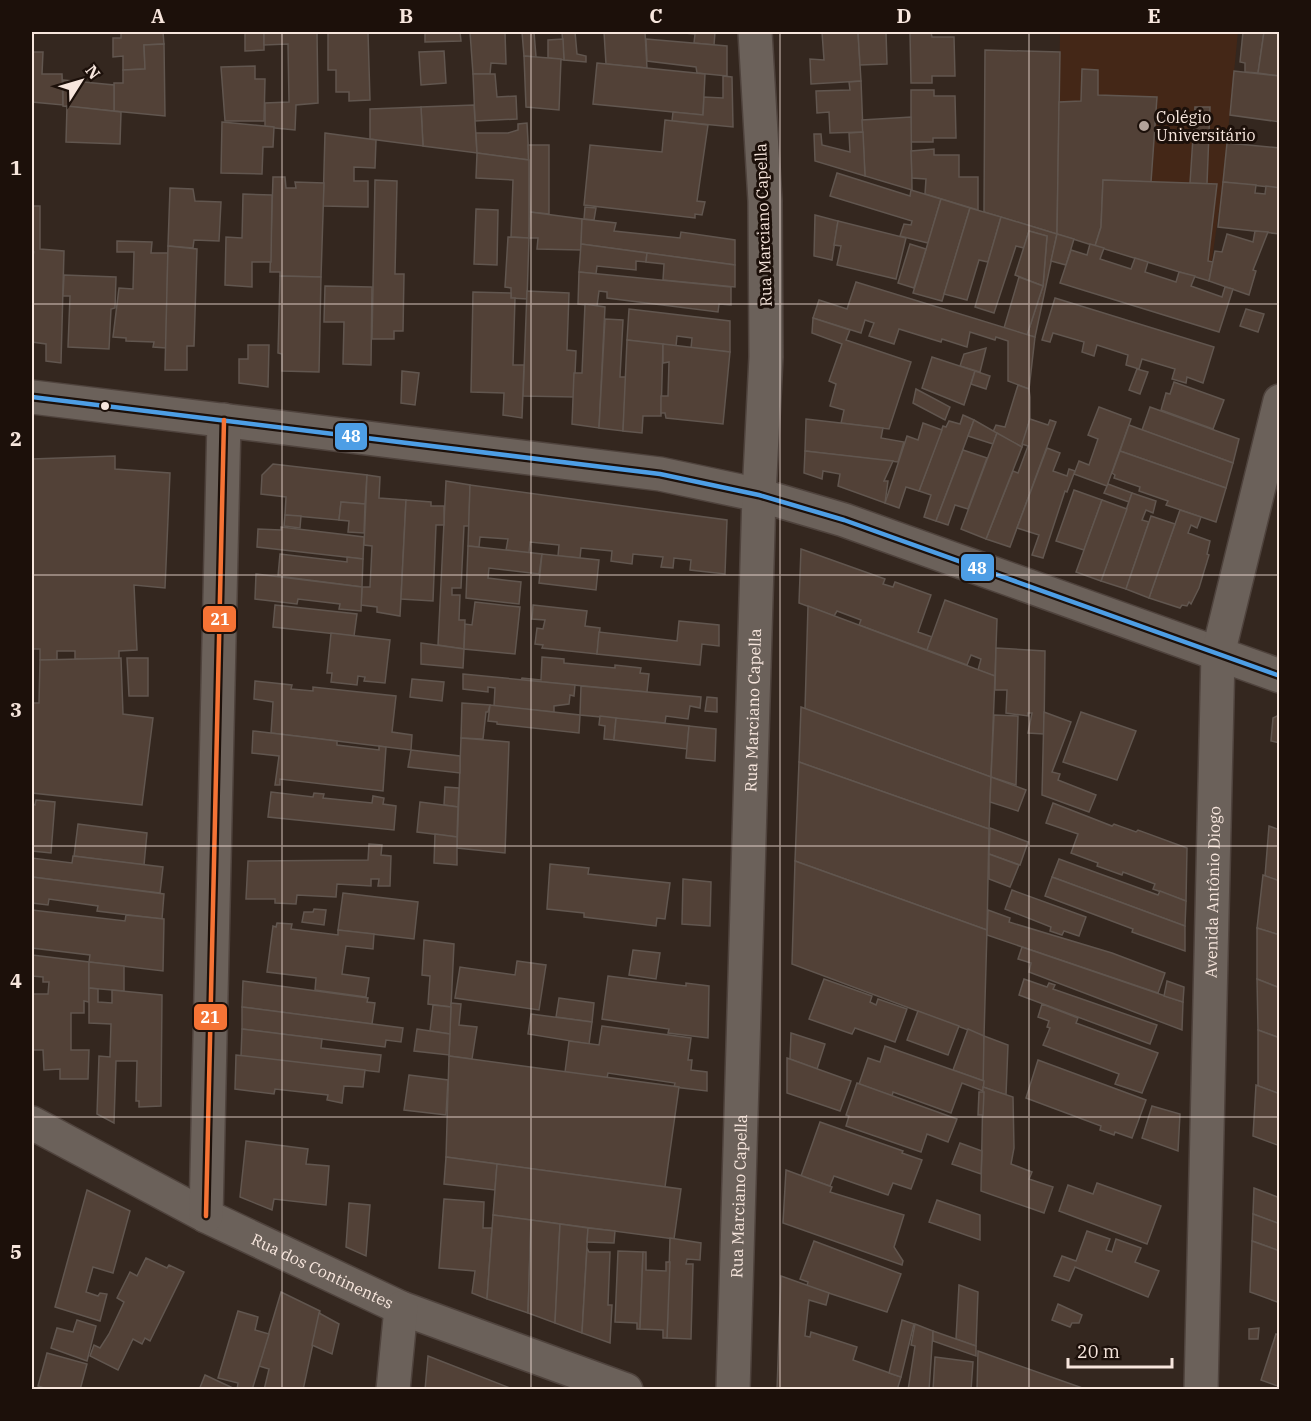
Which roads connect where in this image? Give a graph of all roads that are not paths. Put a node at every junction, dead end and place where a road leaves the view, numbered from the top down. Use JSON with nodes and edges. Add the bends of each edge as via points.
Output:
{"nodes":[{"id":1,"x":754,"y":32,"type":"edge"},
{"id":2,"x":32,"y":397,"type":"edge"},
{"id":3,"x":1280,"y":401,"type":"edge"},
{"id":4,"x":224,"y":420,"type":"junction"},
{"id":5,"x":759,"y":495,"type":"junction"},
{"id":6,"x":1218,"y":654,"type":"junction"},
{"id":7,"x":1280,"y":676,"type":"edge"},
{"id":8,"x":32,"y":1123,"type":"edge"},
{"id":9,"x":206,"y":1216,"type":"junction"},
{"id":10,"x":401,"y":1308,"type":"junction"},
{"id":11,"x":393,"y":1389,"type":"edge"},
{"id":12,"x":626,"y":1389,"type":"edge"},
{"id":13,"x":733,"y":1389,"type":"edge"},
{"id":14,"x":1201,"y":1389,"type":"edge"}],
"edges":[{"from":1,"to":5,"type":"street","name":"Rua Marciano Capella","via":[[765,201],[766,335]]},
{"from":2,"to":4,"type":"street"},
{"from":3,"to":6,"type":"street","name":"Avenida Antônio Diogo"},
{"from":4,"to":5,"type":"street","via":[[660,474]]},
{"from":4,"to":9,"type":"street"},
{"from":5,"to":6,"type":"street","via":[[844,520]]},
{"from":5,"to":13,"type":"street","name":"Rua Marciano Capella"},
{"from":6,"to":7,"type":"street"},
{"from":6,"to":14,"type":"street","name":"Avenida Antônio Diogo"},
{"from":8,"to":9,"type":"street","name":"Rua dos Continentes"},
{"from":9,"to":10,"type":"street","name":"Rua dos Continentes"},
{"from":10,"to":11,"type":"street"},
{"from":10,"to":12,"type":"street","name":"Rua dos Continentes"}]}
